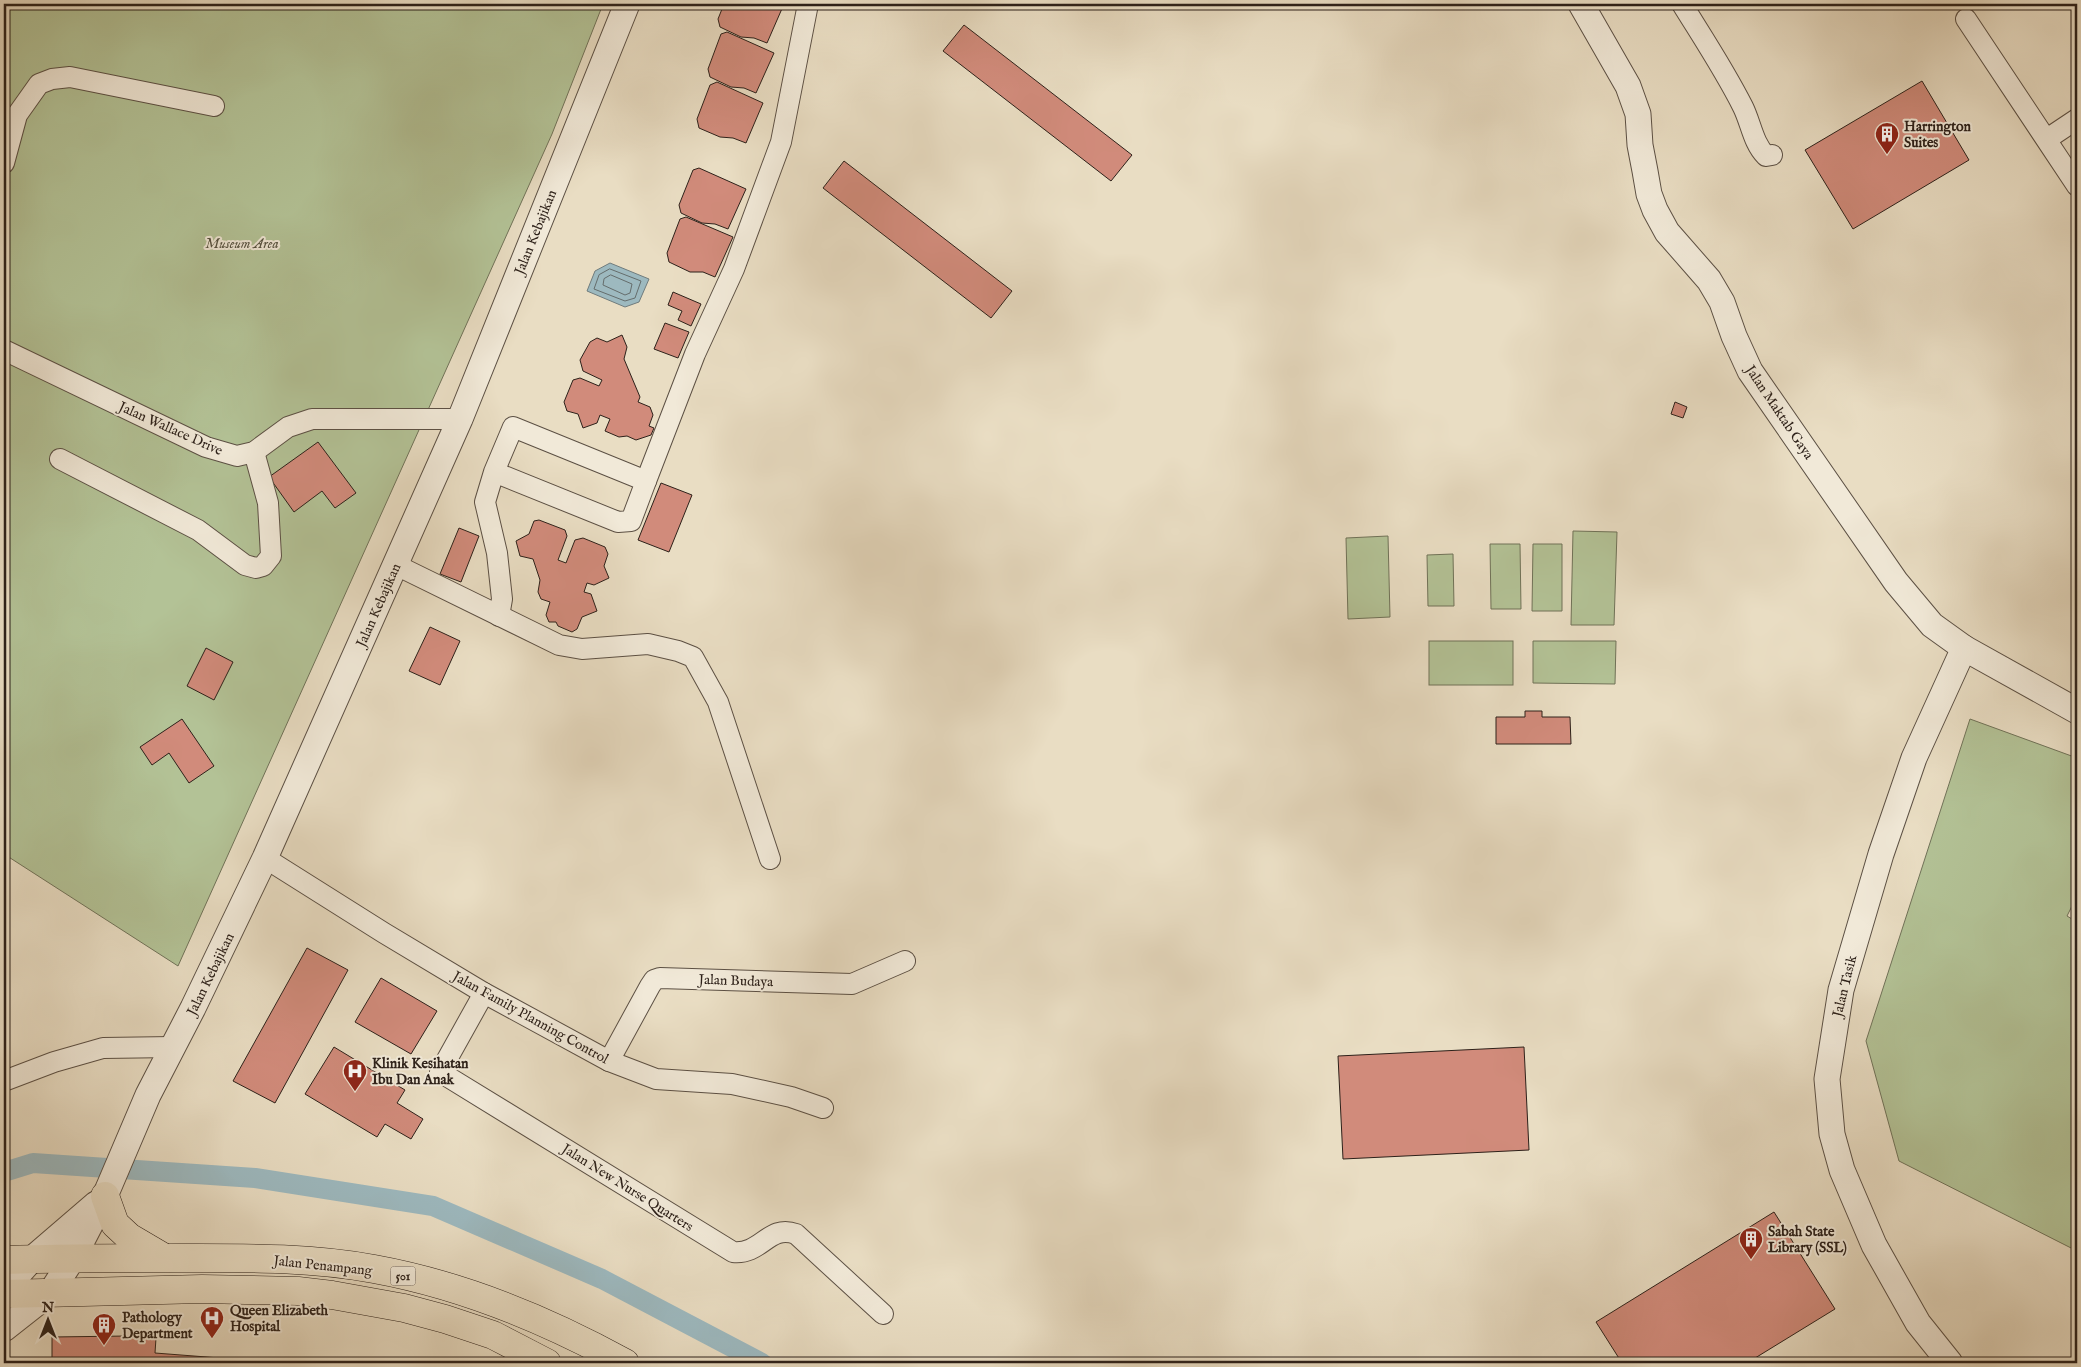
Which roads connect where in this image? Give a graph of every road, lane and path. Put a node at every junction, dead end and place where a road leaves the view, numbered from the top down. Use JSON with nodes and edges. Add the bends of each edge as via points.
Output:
{"nodes":[{"id":1,"x":626,"y":4,"type":"edge"},
{"id":2,"x":808,"y":4,"type":"edge"},
{"id":3,"x":1581,"y":4,"type":"edge"},
{"id":4,"x":1682,"y":4,"type":"edge"},
{"id":5,"x":1966,"y":19,"type":"dead end"},
{"id":6,"x":214,"y":106,"type":"dead end"},
{"id":7,"x":2077,"y":119,"type":"edge"},
{"id":8,"x":2047,"y":139,"type":"junction"},
{"id":9,"x":1772,"y":155,"type":"dead end"},
{"id":10,"x":4,"y":163,"type":"edge"},
{"id":11,"x":2077,"y":186,"type":"edge"},
{"id":12,"x":4,"y":350,"type":"edge"},
{"id":13,"x":460,"y":420,"type":"junction"},
{"id":14,"x":254,"y":452,"type":"junction"},
{"id":15,"x":60,"y":460,"type":"dead end"},
{"id":16,"x":494,"y":472,"type":"junction"},
{"id":17,"x":646,"y":481,"type":"junction"},
{"id":18,"x":396,"y":565,"type":"junction"},
{"id":19,"x":499,"y":616,"type":"junction"},
{"id":20,"x":1964,"y":648,"type":"junction"},
{"id":21,"x":2077,"y":711,"type":"edge"},
{"id":22,"x":265,"y":858,"type":"junction"},
{"id":23,"x":770,"y":859,"type":"dead end"},
{"id":24,"x":905,"y":961,"type":"dead end"},
{"id":25,"x":484,"y":993,"type":"junction"},
{"id":26,"x":173,"y":1047,"type":"junction"},
{"id":27,"x":609,"y":1061,"type":"junction"},
{"id":28,"x":4,"y":1081,"type":"edge"},
{"id":29,"x":823,"y":1108,"type":"dead end"},
{"id":30,"x":105,"y":1196,"type":"junction"},
{"id":31,"x":73,"y":1258,"type":"junction"},
{"id":32,"x":165,"y":1258,"type":"junction"},
{"id":33,"x":32,"y":1259,"type":"junction"},
{"id":34,"x":4,"y":1260,"type":"edge"},
{"id":35,"x":4,"y":1292,"type":"edge"},
{"id":36,"x":51,"y":1292,"type":"junction"},
{"id":37,"x":504,"y":1306,"type":"junction"},
{"id":38,"x":883,"y":1314,"type":"dead end"},
{"id":39,"x":1918,"y":1324,"type":"junction"},
{"id":40,"x":4,"y":1329,"type":"edge"},
{"id":41,"x":492,"y":1336,"type":"junction"},
{"id":42,"x":547,"y":1363,"type":"edge"},
{"id":43,"x":625,"y":1363,"type":"edge"},
{"id":44,"x":1926,"y":1363,"type":"edge"},
{"id":45,"x":1950,"y":1363,"type":"edge"}],
"edges":[{"from":1,"to":13,"type":"street","name":"Jalan Kebajikan"},
{"from":2,"to":17,"type":"street","via":[[781,142],[734,269],[695,354]]},
{"from":3,"to":20,"type":"street","name":"Jalan Maktab Gaya","via":[[1628,86],[1638,114],[1649,194],[1667,232],[1709,280],[1722,302],[1750,371],[1896,582],[1932,625]]},
{"from":4,"to":9,"type":"street","via":[[1722,67],[1760,150],[1766,156]]},
{"from":5,"to":8,"type":"street"},
{"from":6,"to":10,"type":"street","via":[[70,77],[52,79],[39,84],[18,115]]},
{"from":7,"to":8,"type":"street"},
{"from":8,"to":11,"type":"street"},
{"from":12,"to":14,"type":"street","name":"Jalan Wallace Drive","via":[[206,447],[237,456]]},
{"from":13,"to":14,"type":"street","via":[[312,418],[288,427]]},
{"from":13,"to":18,"type":"street","name":"Jalan Kebajikan"},
{"from":14,"to":15,"type":"street","via":[[268,503],[272,556],[264,566],[256,568],[245,565],[198,530]]},
{"from":16,"to":17,"type":"street","via":[[624,523],[631,521]]},
{"from":16,"to":17,"type":"street","via":[[513,427]]},
{"from":16,"to":19,"type":"street","via":[[486,502],[498,553],[502,599]]},
{"from":18,"to":19,"type":"street"},
{"from":18,"to":22,"type":"street","name":"Jalan Kebajikan"},
{"from":19,"to":23,"type":"street","via":[[558,645],[582,649],[648,644],[693,657],[718,702]]},
{"from":20,"to":21,"type":"street","name":"Jalan Maktab Gaya"},
{"from":20,"to":39,"type":"street","name":"Jalan Tasik","via":[[1914,758],[1881,854],[1841,990],[1827,1079],[1832,1134],[1842,1170],[1874,1245]]},
{"from":22,"to":25,"type":"street","name":"Jalan Family Planning Control"},
{"from":22,"to":26,"type":"street","name":"Jalan Kebajikan"},
{"from":24,"to":27,"type":"street","name":"Jalan Budaya","via":[[852,984],[654,980]]},
{"from":25,"to":27,"type":"street","name":"Jalan Family Planning Control"},
{"from":25,"to":38,"type":"street","name":"Jalan New Nurse Quarters","via":[[440,1072],[733,1252],[751,1250],[780,1232],[796,1234]]},
{"from":26,"to":28,"type":"street","via":[[103,1048]]},
{"from":26,"to":30,"type":"street","name":"Jalan Kebajikan","via":[[148,1095]]},
{"from":27,"to":29,"type":"street","name":"Jalan Family Planning Control","via":[[656,1079],[732,1084],[784,1095]]},
{"from":30,"to":31,"type":"street","name":"Jalan Kebajikan"},
{"from":30,"to":32,"type":"main road","via":[[115,1224],[129,1237]]},
{"from":30,"to":33,"type":"street","name":"Jalan Kebajikan"},
{"from":31,"to":32,"type":"main road","name":"Jalan Penampang","number":"501"},
{"from":31,"to":33,"type":"main road","name":"Jalan Penampang","number":"501"},
{"from":31,"to":36,"type":"street","name":"Jalan Kebajikan"},
{"from":32,"to":37,"type":"main road","name":"Jalan Penampang","number":"501","via":[[310,1261],[374,1269],[437,1284]]},
{"from":33,"to":34,"type":"main road","name":"Jalan Penampang","number":"501"},
{"from":33,"to":35,"type":"street","name":"Jalan Kebajikan"},
{"from":35,"to":36,"type":"main road","name":"Jalan Penampang","number":"501"},
{"from":36,"to":40,"type":"street","name":"Jalan Kebajikan"},
{"from":36,"to":41,"type":"main road","name":"Jalan Penampang","number":"501","via":[[298,1291],[404,1308]]},
{"from":37,"to":41,"type":"main road","via":[[495,1308],[491,1316]]},
{"from":37,"to":43,"type":"main road","name":"Jalan Penampang","number":"501"},
{"from":39,"to":44,"type":"street","name":"Jalan Tasik"},
{"from":39,"to":45,"type":"street","name":"Jalan Tasik"},
{"from":41,"to":42,"type":"main road","name":"Jalan Penampang","number":"501"}]}
